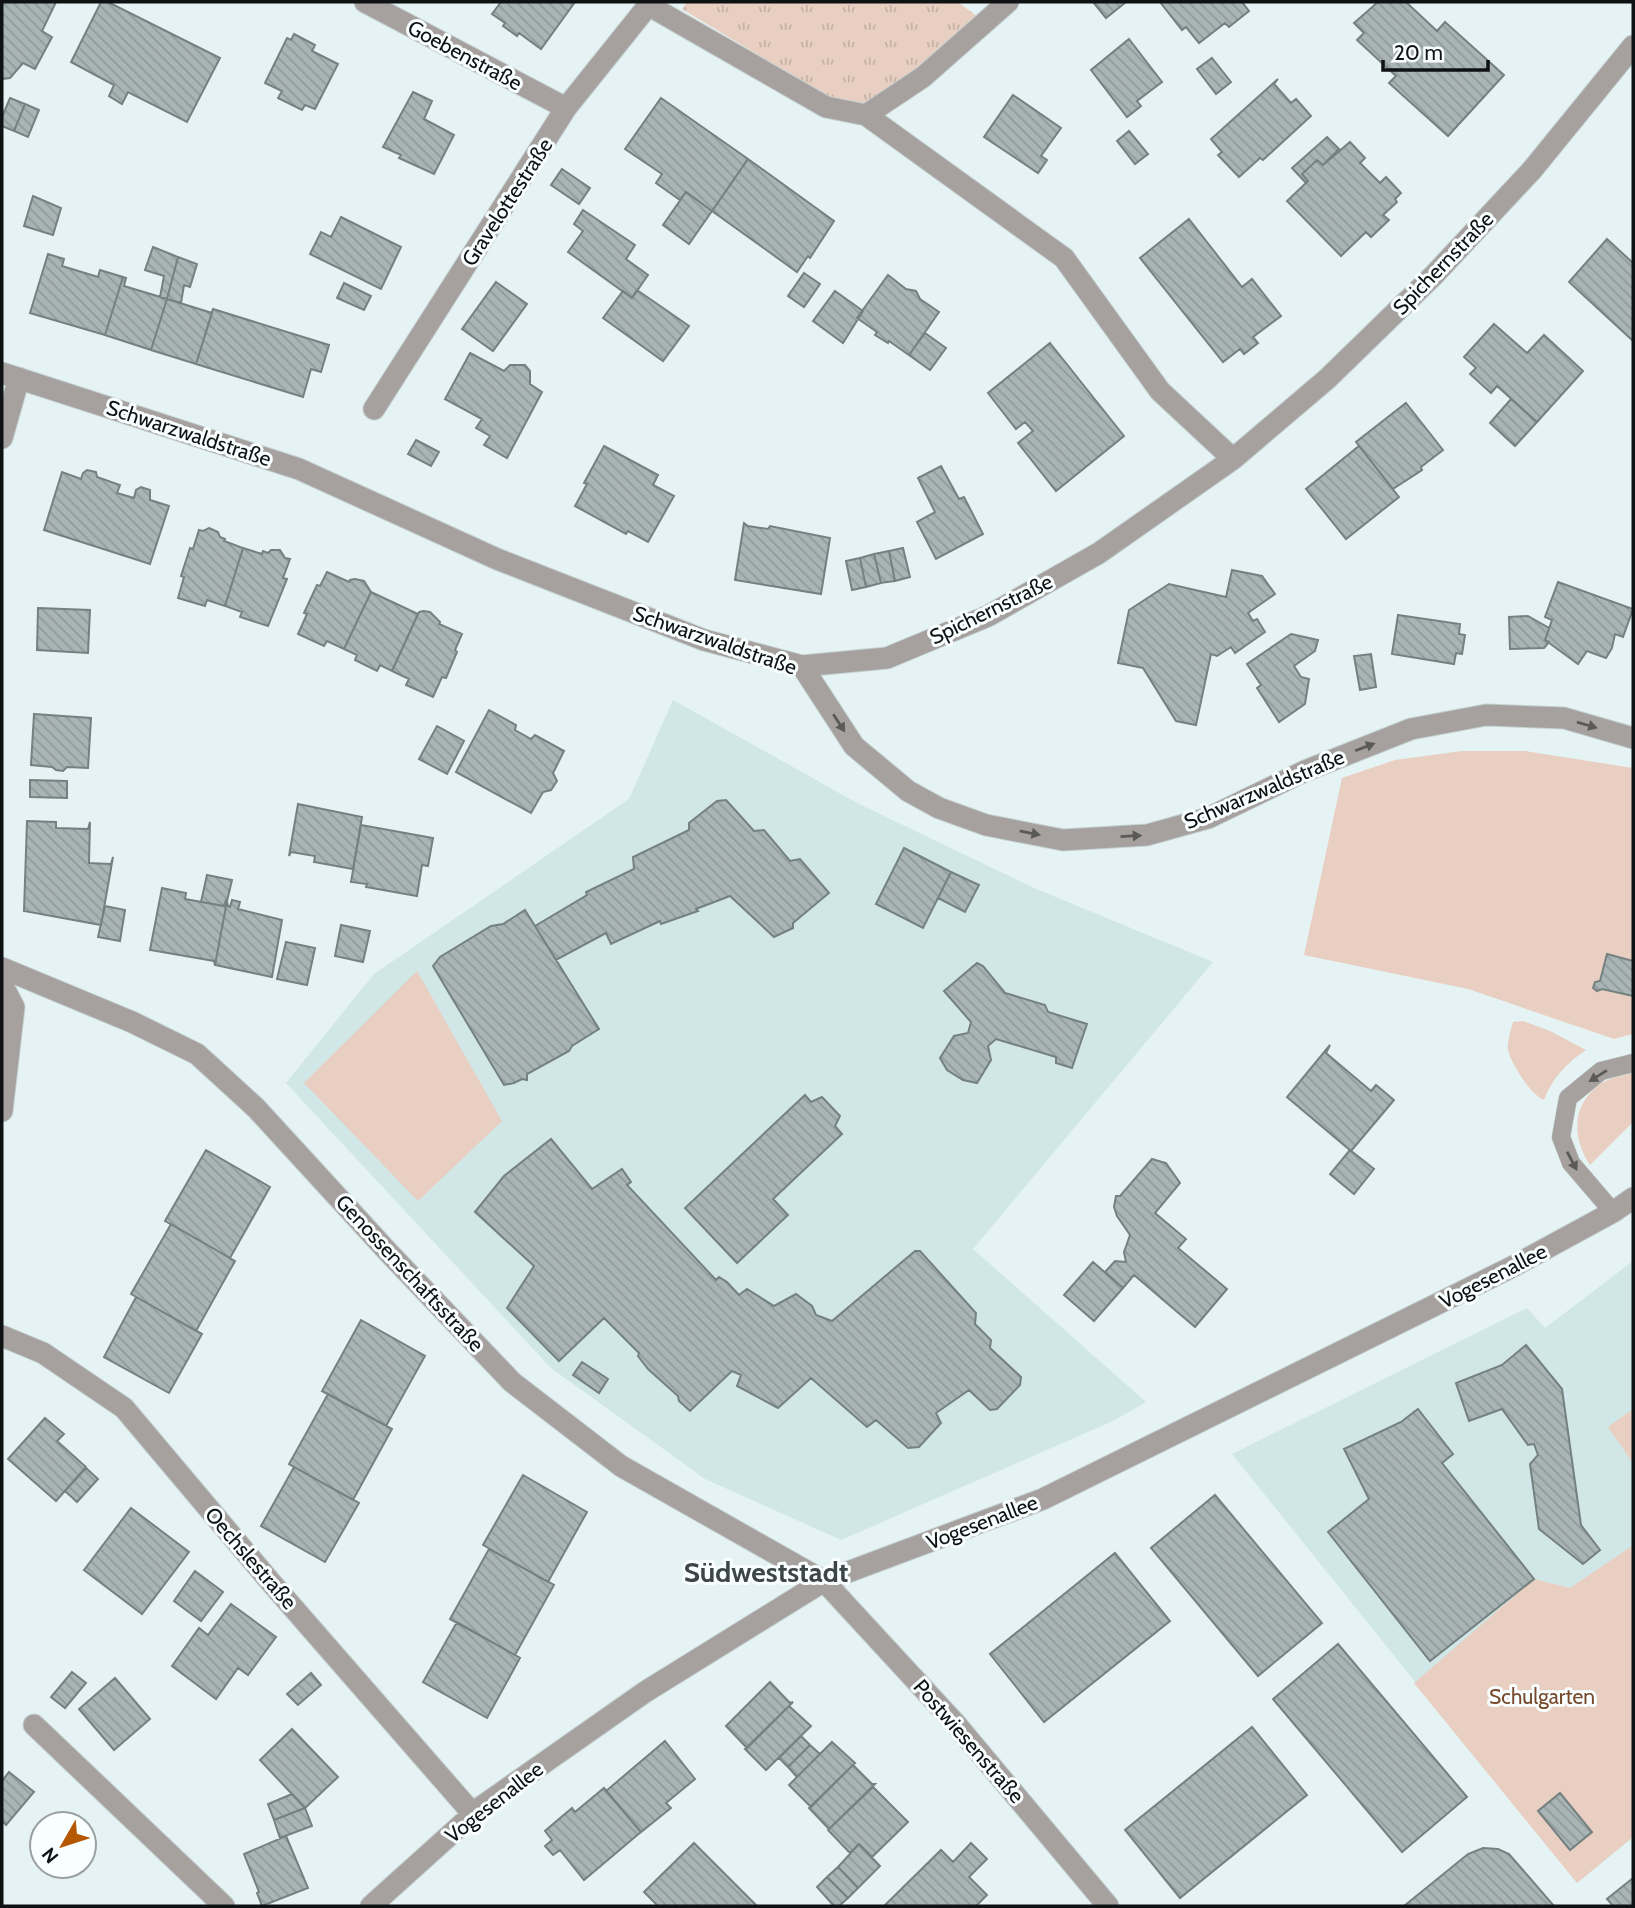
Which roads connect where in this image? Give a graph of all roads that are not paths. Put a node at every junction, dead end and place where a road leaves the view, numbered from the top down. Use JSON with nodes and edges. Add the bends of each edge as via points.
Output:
{"nodes":[{"id":1,"x":365,"y":2,"type":"edge"},
{"id":2,"x":1008,"y":2,"type":"edge"},
{"id":3,"x":649,"y":4,"type":"edge"},
{"id":4,"x":1633,"y":46,"type":"edge"},
{"id":5,"x":566,"y":108,"type":"junction"},
{"id":6,"x":866,"y":115,"type":"junction"},
{"id":7,"x":10,"y":375,"type":"edge"},
{"id":8,"x":374,"y":409,"type":"dead end"},
{"id":9,"x":2,"y":438,"type":"edge"},
{"id":10,"x":1233,"y":459,"type":"junction"},
{"id":11,"x":802,"y":666,"type":"junction"},
{"id":12,"x":1633,"y":738,"type":"edge"},
{"id":13,"x":2,"y":968,"type":"edge"},
{"id":14,"x":2,"y":984,"type":"edge"},
{"id":15,"x":1633,"y":1063,"type":"edge"},
{"id":16,"x":2,"y":1111,"type":"edge"},
{"id":17,"x":1633,"y":1198,"type":"edge"},
{"id":18,"x":1613,"y":1212,"type":"junction"},
{"id":19,"x":2,"y":1336,"type":"edge"},
{"id":20,"x":824,"y":1581,"type":"junction"},
{"id":21,"x":34,"y":1725,"type":"dead end"},
{"id":22,"x":473,"y":1814,"type":"junction"},
{"id":23,"x":224,"y":1906,"type":"edge"},
{"id":24,"x":371,"y":1906,"type":"edge"},
{"id":25,"x":1108,"y":1906,"type":"edge"}],
"edges":[{"from":1,"to":5,"type":"street","name":"Goebenstraße"},
{"from":2,"to":6,"type":"street","via":[[923,77]]},
{"from":3,"to":5,"type":"street","name":"Gravelottestraße"},
{"from":3,"to":6,"type":"street","via":[[825,107]]},
{"from":4,"to":10,"type":"street","name":"Spichernstraße","via":[[1532,170],[1434,275],[1327,379]]},
{"from":5,"to":8,"type":"street","name":"Gravelottestraße"},
{"from":6,"to":10,"type":"street","via":[[1065,258],[1160,391]]},
{"from":7,"to":9,"type":"street"},
{"from":7,"to":11,"type":"street","name":"Schwarzwaldstraße","via":[[299,469],[497,559],[691,635]]},
{"from":10,"to":11,"type":"street","name":"Spichernstraße","via":[[1099,552],[988,616],[887,658]]},
{"from":11,"to":12,"type":"street","name":"Schwarzwaldstraße","one_way":true,"via":[[854,746],[908,791],[986,825],[1063,840],[1147,835],[1208,818],[1305,771],[1410,729],[1486,715],[1564,718]]},
{"from":13,"to":20,"type":"street","name":"Genossenschaftsstraße","via":[[197,1054],[256,1108],[512,1382],[621,1466]]},
{"from":14,"to":16,"type":"street","via":[[14,1007]]},
{"from":15,"to":18,"type":"lane","one_way":true,"via":[[1601,1071],[1568,1098],[1561,1137],[1571,1163]]},
{"from":17,"to":18,"type":"street","name":"Vogesenallee"},
{"from":18,"to":20,"type":"street","name":"Vogesenallee","via":[[1510,1268],[1043,1499]]},
{"from":19,"to":22,"type":"street","name":"Oechslestraße","via":[[43,1353],[124,1408]]},
{"from":20,"to":22,"type":"street","name":"Vogesenallee","via":[[645,1692]]},
{"from":20,"to":25,"type":"street","name":"Postwiesenstraße","via":[[955,1723]]},
{"from":21,"to":23,"type":"street"},
{"from":22,"to":24,"type":"street","name":"Vogesenallee"}]}
